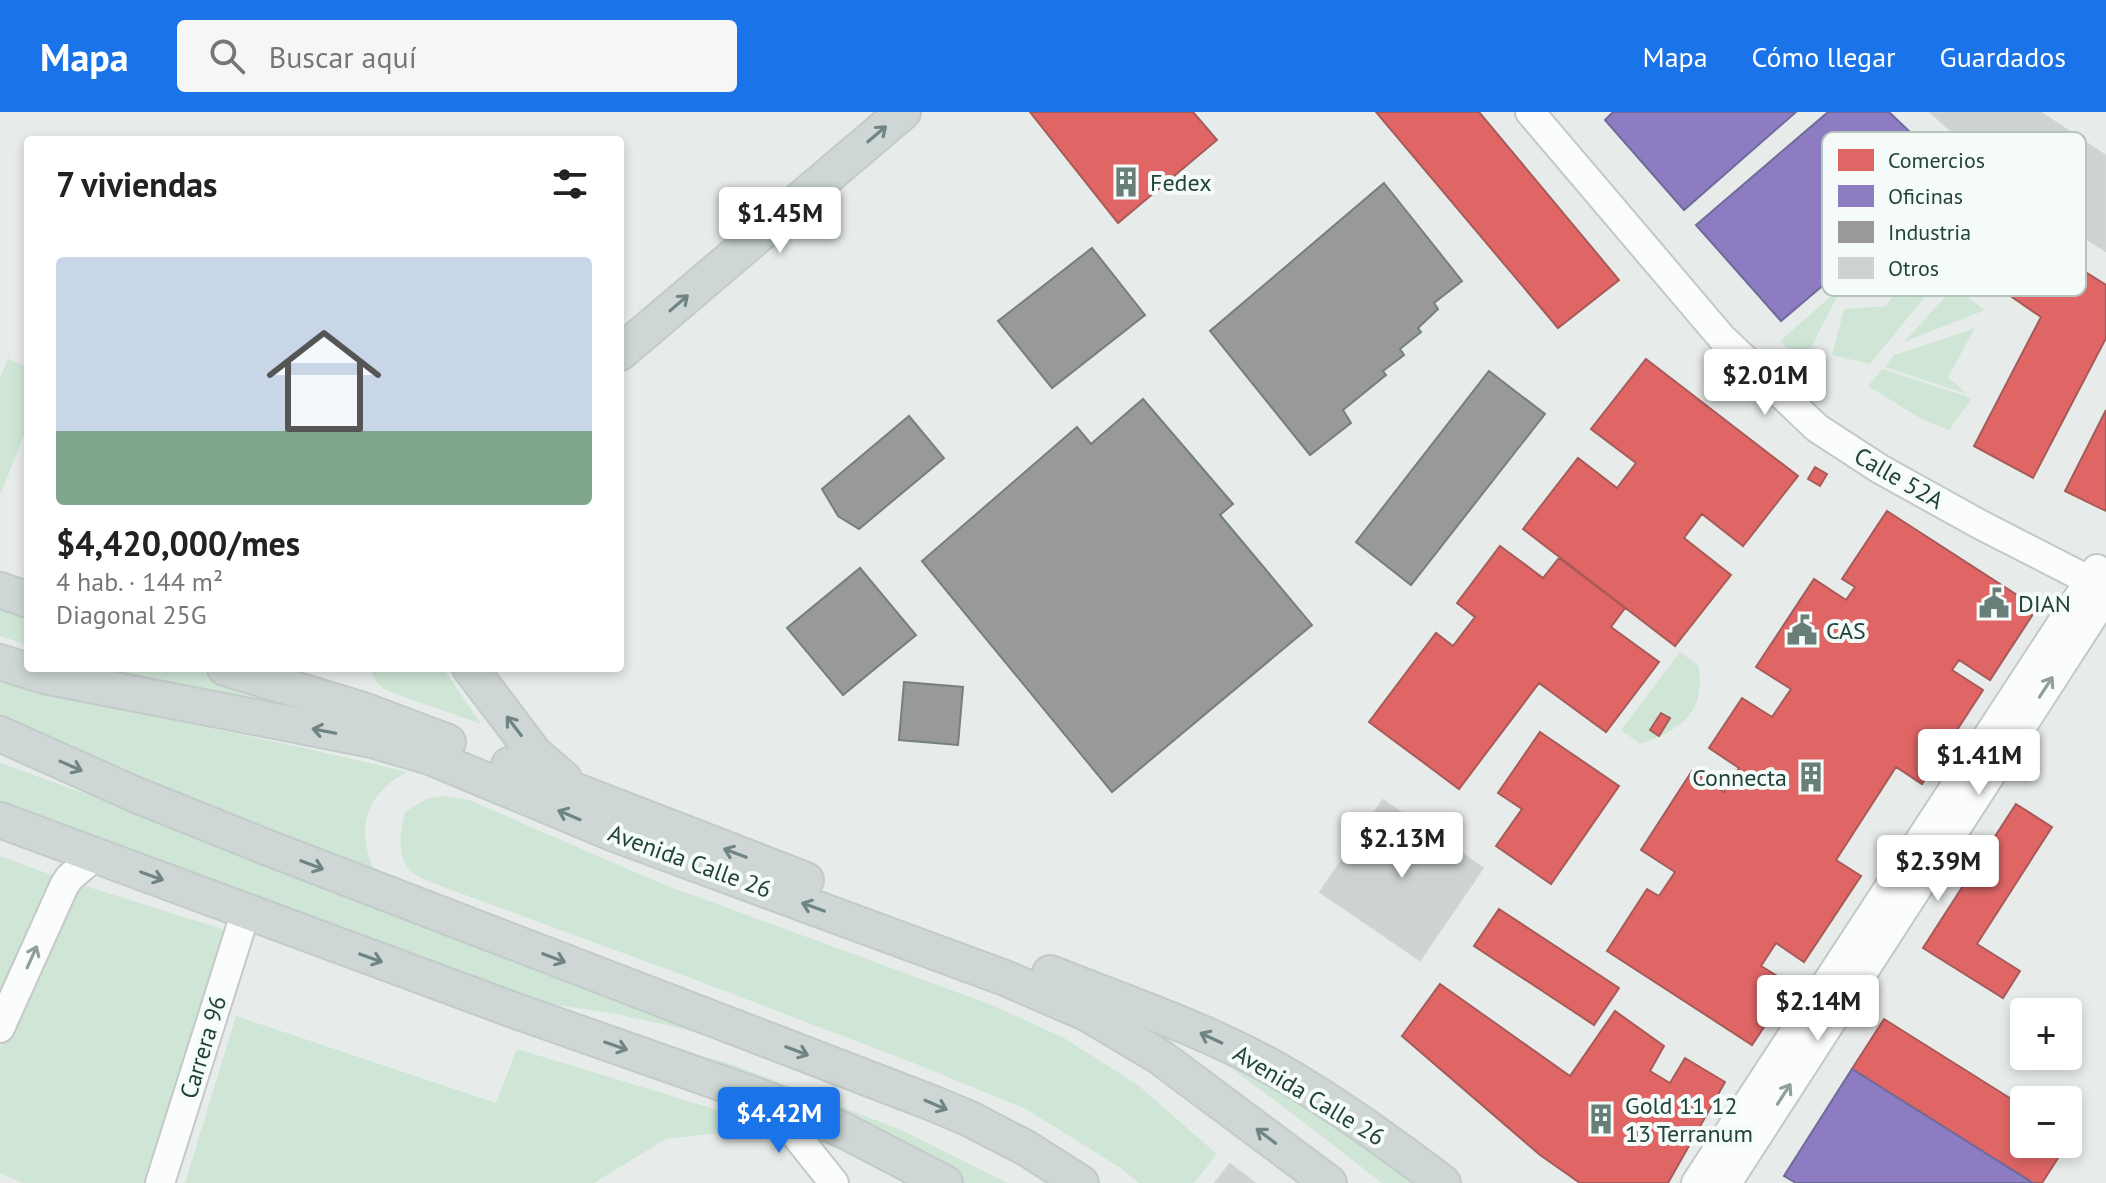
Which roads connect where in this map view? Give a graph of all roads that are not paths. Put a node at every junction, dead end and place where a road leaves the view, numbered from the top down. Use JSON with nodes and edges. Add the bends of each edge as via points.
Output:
{"nodes":[{"id":1,"x":903,"y":112,"type":"edge"},
{"id":2,"x":1530,"y":112,"type":"edge"},
{"id":3,"x":1543,"y":112,"type":"edge"},
{"id":4,"x":624,"y":350,"type":"edge"},
{"id":5,"x":2101,"y":582,"type":"edge"},
{"id":6,"x":0,"y":590,"type":"edge"},
{"id":7,"x":24,"y":599,"type":"edge"},
{"id":8,"x":0,"y":662,"type":"edge"},
{"id":9,"x":24,"y":670,"type":"edge"},
{"id":10,"x":31,"y":672,"type":"edge"},
{"id":11,"x":238,"y":672,"type":"edge"},
{"id":12,"x":473,"y":672,"type":"edge"},
{"id":13,"x":0,"y":734,"type":"edge"},
{"id":14,"x":591,"y":797,"type":"junction"},
{"id":15,"x":0,"y":820,"type":"edge"},
{"id":16,"x":95,"y":856,"type":"junction"},
{"id":17,"x":246,"y":911,"type":"junction"},
{"id":18,"x":0,"y":1028,"type":"edge"},
{"id":19,"x":758,"y":1096,"type":"junction"},
{"id":20,"x":160,"y":1183,"type":"edge"},
{"id":21,"x":834,"y":1183,"type":"edge"},
{"id":22,"x":945,"y":1183,"type":"edge"},
{"id":23,"x":1081,"y":1183,"type":"edge"},
{"id":24,"x":1329,"y":1183,"type":"edge"},
{"id":25,"x":1443,"y":1183,"type":"edge"},
{"id":26,"x":1696,"y":1183,"type":"edge"},
{"id":27,"x":1727,"y":1183,"type":"edge"}],
"edges":[{"from":4,"to":1,"type":"main road","one_way":true},
{"from":2,"to":5,"type":"street","name":"Calle 52A","via":[[1722,338],[1817,428],[1880,469]]},
{"from":3,"to":5,"type":"street","name":"Calle 52A","via":[[1684,278],[1798,399],[1866,449]]},
{"from":5,"to":26,"type":"street"},
{"from":27,"to":5,"type":"street","one_way":true},
{"from":6,"to":7,"type":"main road"},
{"from":9,"to":8,"type":"main road","name":"Avenida Calle 26","one_way":true},
{"from":24,"to":10,"type":"main road","name":"Avenida Calle 26","one_way":true,"via":[[1160,1057],[1086,1013],[1005,978],[617,835],[430,757],[372,740]]},
{"from":11,"to":14,"type":"main road","name":"Avenida Calle 26","via":[[393,720]]},
{"from":14,"to":12,"type":"main road","one_way":true,"via":[[535,754]]},
{"from":13,"to":23,"type":"main road","one_way":true,"via":[[251,841],[932,1103],[1026,1148]]},
{"from":25,"to":14,"type":"main road","name":"Avenida Calle 26","one_way":true,"via":[[1325,1099],[1207,1036]]},
{"from":15,"to":16,"type":"main road"},
{"from":16,"to":17,"type":"main road","one_way":true},
{"from":18,"to":16,"type":"street","one_way":true,"via":[[64,886]]},
{"from":17,"to":19,"type":"main road","one_way":true},
{"from":17,"to":20,"type":"street","name":"Carrera 96"},
{"from":19,"to":21,"type":"street"},
{"from":19,"to":22,"type":"main road","via":[[843,1130]]}]}
